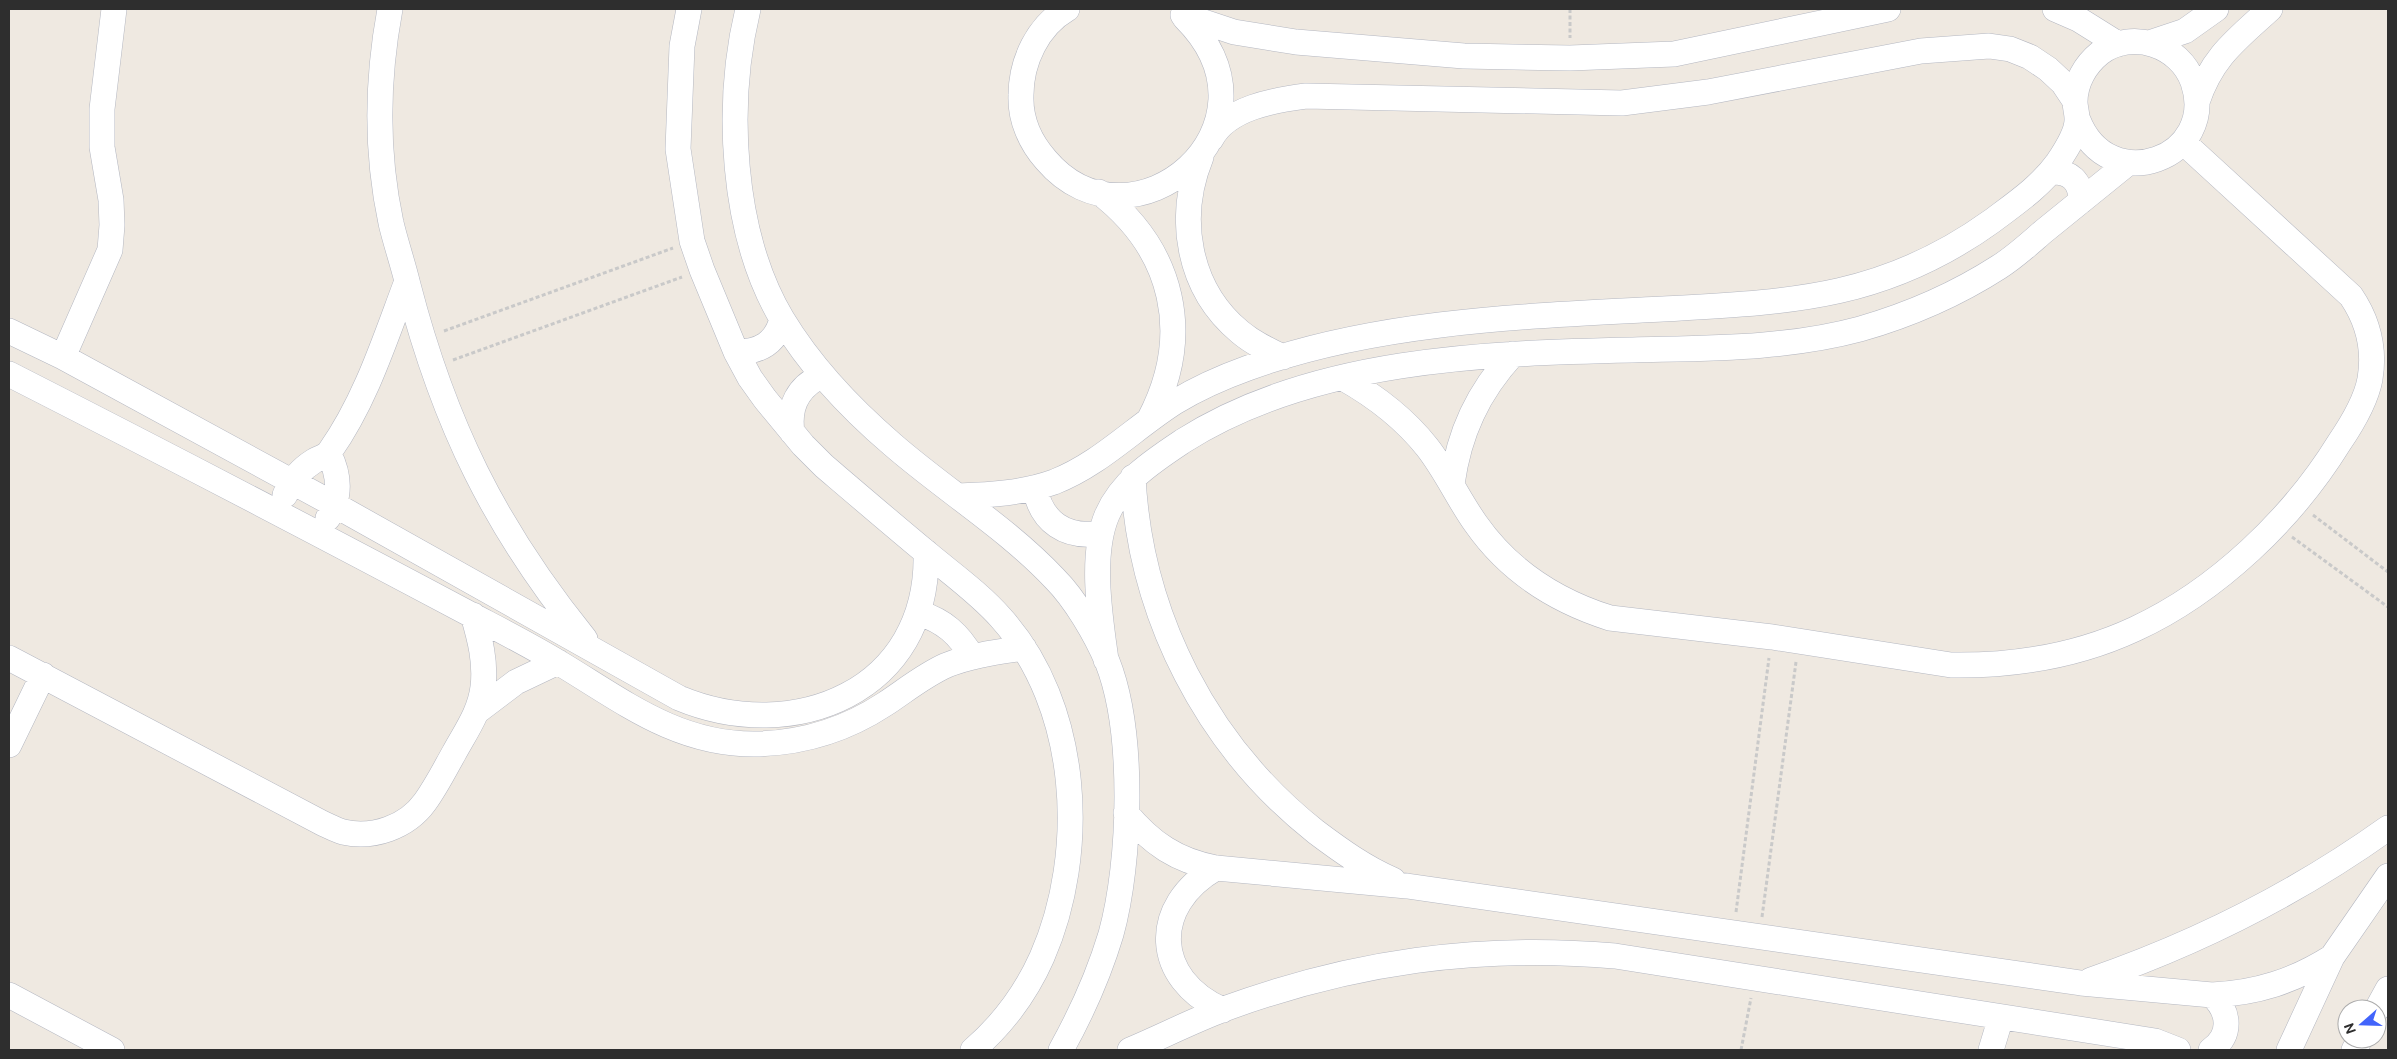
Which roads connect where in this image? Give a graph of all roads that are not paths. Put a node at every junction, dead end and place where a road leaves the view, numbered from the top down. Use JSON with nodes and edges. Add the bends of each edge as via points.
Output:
{"nodes":[{"id":1,"x":114,"y":9,"type":"edge"},
{"id":2,"x":390,"y":9,"type":"edge"},
{"id":3,"x":688,"y":9,"type":"edge"},
{"id":4,"x":748,"y":9,"type":"edge"},
{"id":5,"x":1068,"y":9,"type":"edge"},
{"id":6,"x":1888,"y":9,"type":"edge"},
{"id":7,"x":2056,"y":9,"type":"edge"},
{"id":8,"x":2216,"y":9,"type":"edge"},
{"id":9,"x":2270,"y":9,"type":"edge"},
{"id":10,"x":1178,"y":12,"type":"edge"},
{"id":11,"x":2149,"y":43,"type":"junction"},
{"id":12,"x":2118,"y":44,"type":"junction"},
{"id":13,"x":2197,"y":102,"type":"junction"},
{"id":14,"x":2076,"y":111,"type":"junction"},
{"id":15,"x":2183,"y":142,"type":"junction"},
{"id":16,"x":1207,"y":145,"type":"junction"},
{"id":17,"x":2128,"y":163,"type":"junction"},
{"id":18,"x":2051,"y":172,"type":"junction"},
{"id":19,"x":1099,"y":192,"type":"junction"},
{"id":20,"x":2081,"y":201,"type":"junction"},
{"id":21,"x":407,"y":281,"type":"junction"},
{"id":22,"x":782,"y":319,"type":"junction"},
{"id":23,"x":9,"y":331,"type":"edge"},
{"id":24,"x":736,"y":352,"type":"junction"},
{"id":25,"x":1513,"y":354,"type":"junction"},
{"id":26,"x":63,"y":356,"type":"junction"},
{"id":27,"x":1283,"y":358,"type":"junction"},
{"id":28,"x":9,"y":374,"type":"edge"},
{"id":29,"x":821,"y":376,"type":"junction"},
{"id":30,"x":1343,"y":378,"type":"junction"},
{"id":31,"x":1147,"y":422,"type":"junction"},
{"id":32,"x":792,"y":432,"type":"junction"},
{"id":33,"x":329,"y":454,"type":"junction"},
{"id":34,"x":1133,"y":478,"type":"junction"},
{"id":35,"x":292,"y":482,"type":"junction"},
{"id":36,"x":1452,"y":484,"type":"junction"},
{"id":37,"x":1035,"y":488,"type":"junction"},
{"id":38,"x":959,"y":496,"type":"junction"},
{"id":39,"x":335,"y":505,"type":"junction"},
{"id":40,"x":280,"y":512,"type":"junction"},
{"id":41,"x":315,"y":531,"type":"junction"},
{"id":42,"x":1100,"y":533,"type":"junction"},
{"id":43,"x":926,"y":552,"type":"junction"},
{"id":44,"x":919,"y":613,"type":"junction"},
{"id":45,"x":473,"y":615,"type":"junction"},
{"id":46,"x":1024,"y":648,"type":"junction"},
{"id":47,"x":594,"y":650,"type":"junction"},
{"id":48,"x":972,"y":657,"type":"junction"},
{"id":49,"x":9,"y":658,"type":"edge"},
{"id":50,"x":1106,"y":660,"type":"junction"},
{"id":51,"x":558,"y":662,"type":"junction"},
{"id":52,"x":43,"y":675,"type":"junction"},
{"id":53,"x":479,"y":710,"type":"junction"},
{"id":54,"x":9,"y":745,"type":"edge"},
{"id":55,"x":1126,"y":813,"type":"junction"},
{"id":56,"x":2388,"y":828,"type":"edge"},
{"id":57,"x":1216,"y":868,"type":"junction"},
{"id":58,"x":2388,"y":876,"type":"edge"},
{"id":59,"x":1407,"y":886,"type":"junction"},
{"id":60,"x":2332,"y":957,"type":"junction"},
{"id":61,"x":2081,"y":983,"type":"junction"},
{"id":62,"x":2212,"y":994,"type":"junction"},
{"id":63,"x":9,"y":995,"type":"edge"},
{"id":64,"x":1222,"y":1010,"type":"junction"},
{"id":65,"x":2001,"y":1017,"type":"junction"},
{"id":66,"x":1067,"y":1040,"type":"edge"},
{"id":67,"x":112,"y":1050,"type":"edge"},
{"id":68,"x":972,"y":1050,"type":"edge"},
{"id":69,"x":1043,"y":1050,"type":"edge"},
{"id":70,"x":1130,"y":1050,"type":"edge"},
{"id":71,"x":1991,"y":1050,"type":"edge"},
{"id":72,"x":2178,"y":1050,"type":"edge"},
{"id":73,"x":2211,"y":1050,"type":"edge"},
{"id":74,"x":2290,"y":1050,"type":"edge"}],
"edges":[{"from":1,"to":26,"type":"street","via":[[102,110],[102,147],[111,208],[110,250]]},
{"from":2,"to":21,"type":"street","via":[[384,40],[380,101],[382,162],[391,222]]},
{"from":3,"to":24,"type":"street","via":[[682,46],[678,149],[692,241]]},
{"from":4,"to":22,"type":"street","via":[[735,92],[736,160],[747,226],[768,291]]},
{"from":5,"to":19,"type":"street","via":[[1040,33],[1031,49],[1024,66],[1021,102],[1030,137],[1051,166],[1073,182]]},
{"from":6,"to":10,"type":"street","via":[[1674,54],[1570,58],[1464,56],[1296,42],[1234,32]]},
{"from":7,"to":12,"type":"street"},
{"from":8,"to":11,"type":"street","via":[[2185,31]]},
{"from":9,"to":13,"type":"street","via":[[2220,57]]},
{"from":10,"to":16,"type":"street","via":[[1199,32],[1219,72],[1218,118]]},
{"from":11,"to":12,"type":"street"},
{"from":11,"to":13,"type":"street","via":[[2168,51],[2183,64],[2193,82]]},
{"from":12,"to":14,"type":"street","via":[[2099,54],[2088,66],[2080,80]]},
{"from":13,"to":15,"type":"street","via":[[2193,124]]},
{"from":14,"to":16,"type":"street","via":[[2063,83],[2048,69],[2010,49],[1989,46],[1921,51],[1708,92],[1622,103],[1296,98],[1269,103],[1234,117],[1217,126]]},
{"from":14,"to":17,"type":"street","via":[[2087,138],[2101,152]]},
{"from":14,"to":18,"type":"street","via":[[2068,145]]},
{"from":15,"to":17,"type":"street","via":[[2158,160]]},
{"from":15,"to":36,"type":"street","via":[[2351,296],[2365,322],[2372,364],[2366,393],[2347,432],[2297,503],[2242,558],[2166,613],[2112,639],[2060,655],[2006,664],[1951,665],[1772,637],[1610,618],[1570,604],[1533,582],[1502,555],[1476,524]]},
{"from":16,"to":19,"type":"street","via":[[1190,167],[1157,188],[1118,195]]},
{"from":16,"to":27,"type":"street","via":[[1194,174],[1188,199],[1190,248],[1197,272],[1222,315],[1240,333]]},
{"from":17,"to":20,"type":"street"},
{"from":18,"to":20,"type":"street","via":[[2067,174],[2074,179],[2079,186]]},
{"from":18,"to":27,"type":"street","via":[[2014,205],[1949,248],[1882,279],[1840,292],[1770,303],[1566,314],[1458,324],[1348,339]]},
{"from":19,"to":31,"type":"street","via":[[1126,216],[1144,238],[1164,276],[1170,297],[1173,326],[1171,362],[1166,383]]},
{"from":20,"to":25,"type":"street","via":[[2001,266],[1932,303],[1860,329],[1823,338],[1764,345]]},
{"from":21,"to":33,"type":"street","via":[[373,372]]},
{"from":21,"to":47,"type":"street","via":[[432,368],[455,429],[483,488],[553,599]]},
{"from":22,"to":24,"type":"street","via":[[776,335],[763,348]]},
{"from":22,"to":29,"type":"street"},
{"from":23,"to":26,"type":"street"},
{"from":24,"to":32,"type":"street","via":[[765,400]]},
{"from":25,"to":30,"type":"street","via":[[1406,366]]},
{"from":25,"to":36,"type":"street","via":[[1487,386],[1467,423]]},
{"from":26,"to":35,"type":"street"},
{"from":27,"to":31,"type":"street","via":[[1254,365],[1200,388]]},
{"from":28,"to":40,"type":"street"},
{"from":29,"to":32,"type":"street","via":[[805,386],[794,403],[790,422]]},
{"from":29,"to":38,"type":"street","via":[[892,445]]},
{"from":30,"to":34,"type":"street","via":[[1269,399],[1232,414],[1197,432]]},
{"from":30,"to":36,"type":"street","via":[[1380,401],[1413,431]]},
{"from":31,"to":37,"type":"street","via":[[1089,465]]},
{"from":32,"to":43,"type":"street","via":[[824,466]]},
{"from":33,"to":35,"type":"street","via":[[305,468]]},
{"from":33,"to":39,"type":"street","via":[[338,479]]},
{"from":34,"to":42,"type":"street","via":[[1117,496]]},
{"from":34,"to":59,"type":"street","via":[[1140,542],[1155,601],[1177,657],[1210,716],[1262,782],[1306,823],[1354,859]]},
{"from":35,"to":39,"type":"street"},
{"from":35,"to":40,"type":"street"},
{"from":37,"to":38,"type":"street","via":[[996,495]]},
{"from":37,"to":42,"type":"street","via":[[1043,513],[1057,526],[1074,534]]},
{"from":38,"to":50,"type":"street","via":[[1057,581],[1082,616]]},
{"from":39,"to":41,"type":"street","via":[[327,520]]},
{"from":39,"to":47,"type":"street"},
{"from":40,"to":41,"type":"street"},
{"from":41,"to":45,"type":"street"},
{"from":42,"to":50,"type":"street","via":[[1099,597]]},
{"from":43,"to":44,"type":"street","via":[[924,593]]},
{"from":43,"to":46,"type":"street","via":[[1002,618]]},
{"from":44,"to":47,"type":"street","via":[[900,649],[888,665],[870,680],[831,702],[787,714],[743,716],[699,706]]},
{"from":44,"to":48,"type":"street","via":[[951,629]]},
{"from":45,"to":51,"type":"street"},
{"from":45,"to":53,"type":"street","via":[[484,662]]},
{"from":46,"to":48,"type":"street"},
{"from":46,"to":68,"type":"street","via":[[1049,694],[1062,745],[1069,814],[1065,876],[1052,931],[1030,980],[1000,1023]]},
{"from":48,"to":51,"type":"street","via":[[932,673],[844,726],[799,739],[755,744],[712,740],[671,728],[632,709]]},
{"from":49,"to":52,"type":"street"},
{"from":50,"to":55,"type":"street","via":[[1121,716]]},
{"from":51,"to":53,"type":"street","via":[[516,682]]},
{"from":52,"to":53,"type":"street","via":[[322,824],[343,832],[366,834],[388,830],[408,819],[425,803]]},
{"from":52,"to":54,"type":"street"},
{"from":55,"to":57,"type":"street","via":[[1162,848],[1195,864]]},
{"from":55,"to":66,"type":"street","via":[[1126,842],[1111,933],[1100,968]]},
{"from":56,"to":61,"type":"street","via":[[2324,871],[2246,915],[2165,953]]},
{"from":57,"to":59,"type":"street"},
{"from":57,"to":64,"type":"street","via":[[1198,878],[1184,893],[1174,911],[1169,931],[1176,971],[1188,988]]},
{"from":58,"to":60,"type":"street"},
{"from":59,"to":61,"type":"street"},
{"from":60,"to":62,"type":"street","via":[[2284,983],[2249,992]]},
{"from":60,"to":74,"type":"street"},
{"from":61,"to":62,"type":"street"},
{"from":62,"to":73,"type":"street","via":[[2226,1013],[2227,1025],[2224,1036]]},
{"from":63,"to":67,"type":"street"},
{"from":64,"to":65,"type":"street","via":[[1298,985],[1427,958],[1497,952],[1576,952]]},
{"from":64,"to":70,"type":"street"},
{"from":65,"to":71,"type":"street"},
{"from":65,"to":72,"type":"street","via":[[2155,1041]]},
{"from":66,"to":69,"type":"street"}]}
